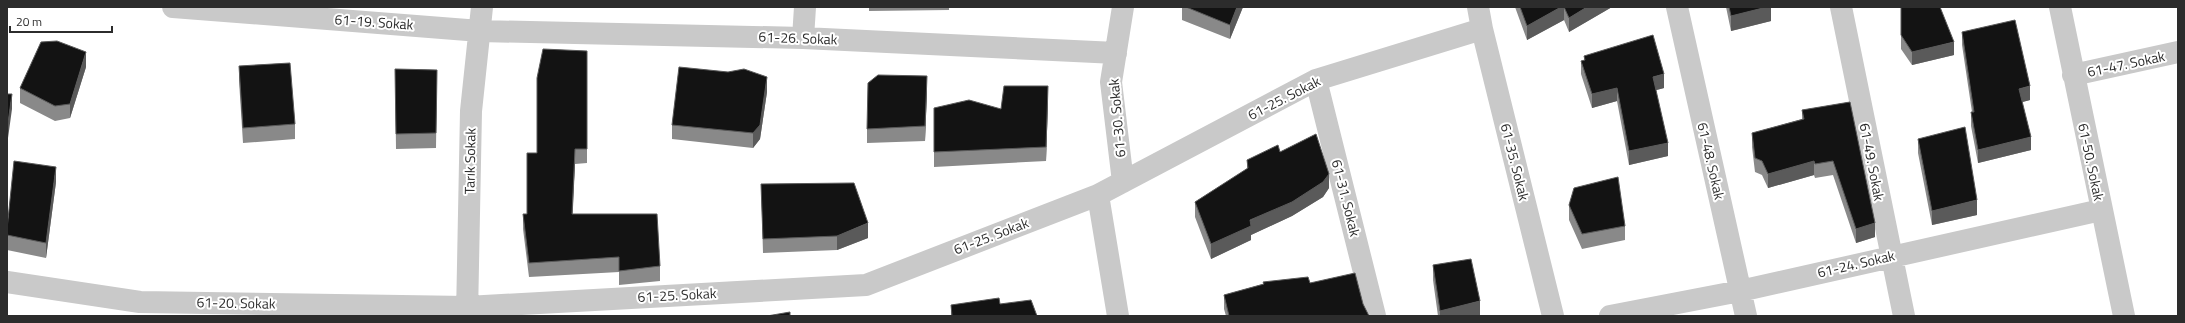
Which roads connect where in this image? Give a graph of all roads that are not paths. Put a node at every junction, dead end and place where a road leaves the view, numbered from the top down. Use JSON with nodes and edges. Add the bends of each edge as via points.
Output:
{"nodes":[{"id":1,"x":173,"y":7,"type":"edge"},
{"id":2,"x":482,"y":7,"type":"edge"},
{"id":3,"x":805,"y":7,"type":"edge"},
{"id":4,"x":1123,"y":7,"type":"edge"},
{"id":5,"x":1478,"y":7,"type":"edge"},
{"id":6,"x":1677,"y":7,"type":"edge"},
{"id":7,"x":1841,"y":7,"type":"edge"},
{"id":8,"x":2060,"y":7,"type":"edge"},
{"id":9,"x":202,"y":8,"type":"edge"},
{"id":10,"x":1482,"y":29,"type":"junction"},
{"id":11,"x":480,"y":31,"type":"junction"},
{"id":12,"x":803,"y":38,"type":"junction"},
{"id":13,"x":2178,"y":52,"type":"edge"},
{"id":14,"x":1116,"y":53,"type":"junction"},
{"id":15,"x":2073,"y":75,"type":"junction"},
{"id":16,"x":1316,"y":80,"type":"junction"},
{"id":17,"x":1123,"y":182,"type":"junction"},
{"id":18,"x":1098,"y":195,"type":"junction"},
{"id":19,"x":2101,"y":210,"type":"junction"},
{"id":20,"x":1891,"y":256,"type":"junction"},
{"id":21,"x":7,"y":282,"type":"edge"},
{"id":22,"x":1740,"y":290,"type":"junction"},
{"id":23,"x":138,"y":309,"type":"edge"},
{"id":24,"x":467,"y":312,"type":"edge"},
{"id":25,"x":1118,"y":316,"type":"edge"},
{"id":26,"x":1375,"y":316,"type":"edge"},
{"id":27,"x":1553,"y":316,"type":"edge"},
{"id":28,"x":1610,"y":316,"type":"edge"},
{"id":29,"x":1746,"y":316,"type":"edge"},
{"id":30,"x":1904,"y":316,"type":"edge"},
{"id":31,"x":2124,"y":316,"type":"edge"}],
"edges":[{"from":1,"to":9,"type":"street","name":"61-19. Sokak"},
{"from":2,"to":11,"type":"street","name":"Tarık Sokak"},
{"from":3,"to":12,"type":"street"},
{"from":4,"to":14,"type":"street","name":"61-30. Sokak"},
{"from":5,"to":10,"type":"street","name":"61-35. Sokak"},
{"from":6,"to":22,"type":"street","name":"61-48. Sokak"},
{"from":7,"to":20,"type":"street","name":"61-49. Sokak"},
{"from":8,"to":15,"type":"street","name":"61-50. Sokak"},
{"from":9,"to":11,"type":"street","name":"61-19. Sokak"},
{"from":10,"to":16,"type":"street","name":"61-25. Sokak"},
{"from":10,"to":27,"type":"street","name":"61-35. Sokak"},
{"from":11,"to":12,"type":"street","name":"61-26. Sokak"},
{"from":11,"to":24,"type":"street","name":"Tarık Sokak","via":[[471,111]]},
{"from":12,"to":14,"type":"street","name":"61-26. Sokak"},
{"from":13,"to":15,"type":"street","name":"61-47. Sokak"},
{"from":14,"to":17,"type":"street","name":"61-30. Sokak","via":[[1111,82]]},
{"from":15,"to":19,"type":"street","name":"61-50. Sokak"},
{"from":16,"to":17,"type":"street","name":"61-25. Sokak"},
{"from":16,"to":26,"type":"street","name":"61-31. Sokak"},
{"from":17,"to":18,"type":"street","name":"61-25. Sokak"},
{"from":18,"to":24,"type":"street","name":"61-25. Sokak","via":[[866,285]]},
{"from":18,"to":25,"type":"street"},
{"from":19,"to":20,"type":"street","name":"61-24. Sokak"},
{"from":19,"to":31,"type":"street","name":"61-50. Sokak"},
{"from":20,"to":22,"type":"street","name":"61-24. Sokak"},
{"from":20,"to":30,"type":"street","name":"61-49. Sokak"},
{"from":21,"to":23,"type":"street","name":"61-20. Sokak"},
{"from":22,"to":28,"type":"street","name":"61-24. Sokak"},
{"from":22,"to":29,"type":"street","name":"61-48. Sokak"},
{"from":23,"to":24,"type":"street","name":"61-20. Sokak"}]}
